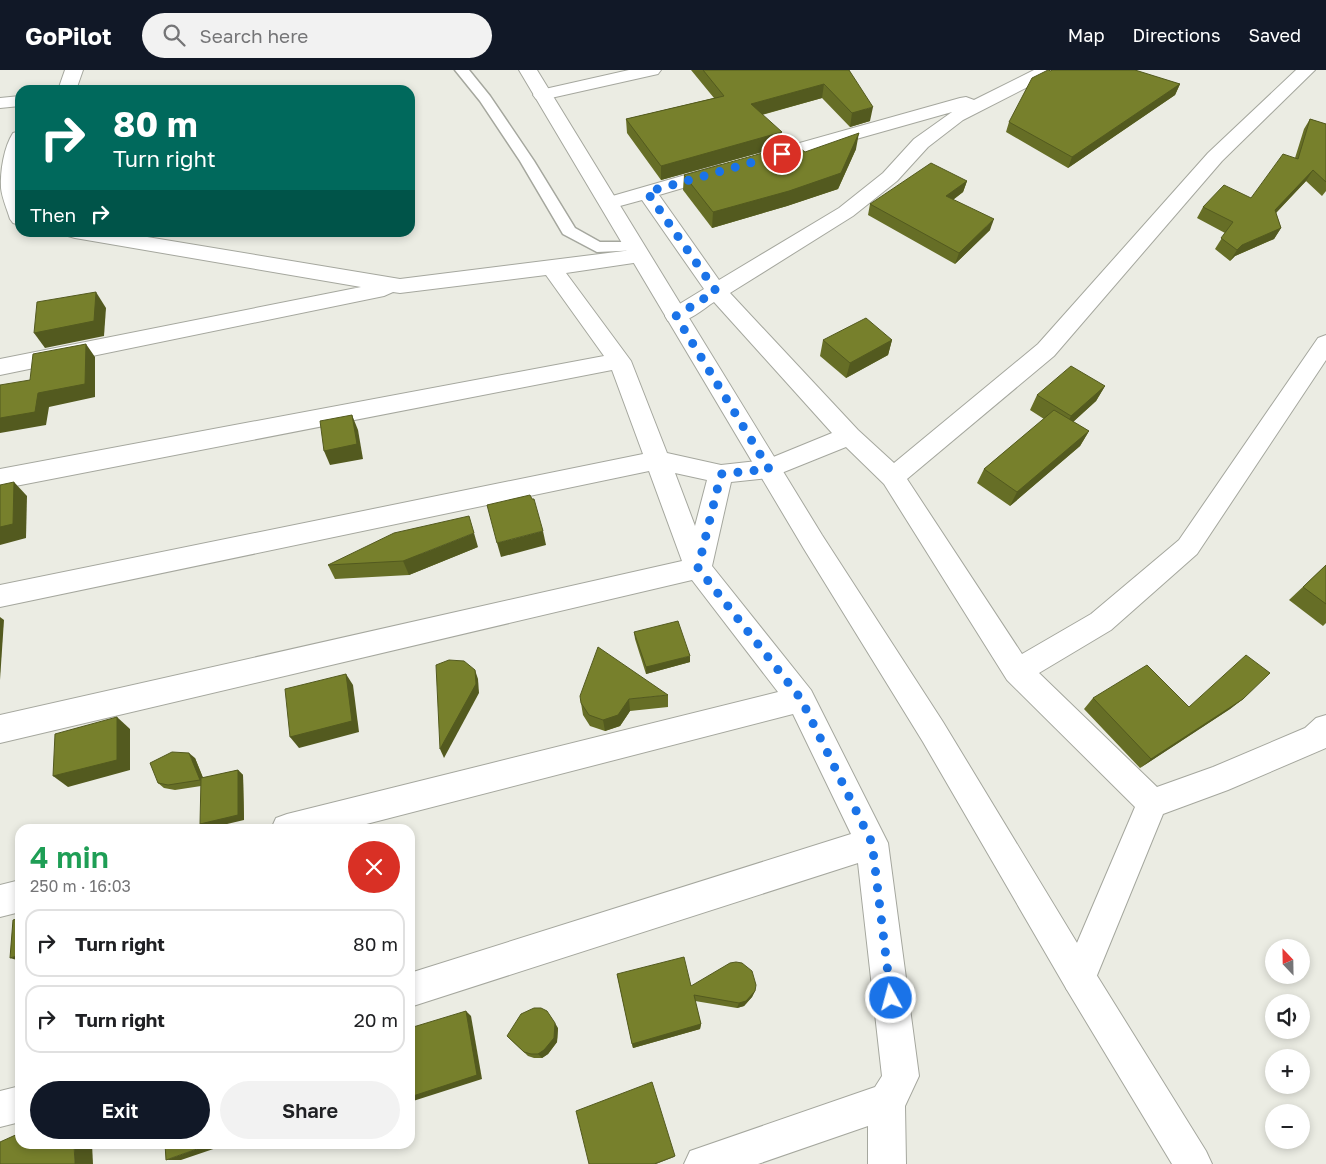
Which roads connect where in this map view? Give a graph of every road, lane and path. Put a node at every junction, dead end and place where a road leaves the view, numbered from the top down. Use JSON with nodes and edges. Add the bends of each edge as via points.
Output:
{"nodes":[{"id":1,"x":74,"y":70,"type":"edge"},
{"id":2,"x":462,"y":70,"type":"edge"},
{"id":3,"x":528,"y":70,"type":"edge"},
{"id":4,"x":652,"y":70,"type":"edge"},
{"id":5,"x":1047,"y":70,"type":"edge"},
{"id":6,"x":1306,"y":70,"type":"edge"},
{"id":7,"x":69,"y":85,"type":"edge"},
{"id":8,"x":1012,"y":89,"type":"junction"},
{"id":9,"x":542,"y":95,"type":"junction"},
{"id":10,"x":15,"y":102,"type":"edge"},
{"id":11,"x":0,"y":104,"type":"edge"},
{"id":12,"x":15,"y":145,"type":"edge"},
{"id":13,"x":7,"y":159,"type":"edge"},
{"id":14,"x":647,"y":192,"type":"junction"},
{"id":15,"x":15,"y":202,"type":"edge"},
{"id":16,"x":609,"y":203,"type":"junction"},
{"id":17,"x":15,"y":225,"type":"edge"},
{"id":18,"x":0,"y":227,"type":"edge"},
{"id":19,"x":105,"y":237,"type":"edge"},
{"id":20,"x":638,"y":251,"type":"junction"},
{"id":21,"x":552,"y":268,"type":"junction"},
{"id":22,"x":400,"y":286,"type":"junction"},
{"id":23,"x":716,"y":291,"type":"junction"},
{"id":24,"x":676,"y":316,"type":"junction"},
{"id":25,"x":1326,"y":343,"type":"edge"},
{"id":26,"x":620,"y":361,"type":"junction"},
{"id":27,"x":0,"y":367,"type":"edge"},
{"id":28,"x":849,"y":436,"type":"junction"},
{"id":29,"x":656,"y":460,"type":"junction"},
{"id":30,"x":769,"y":469,"type":"junction"},
{"id":31,"x":721,"y":474,"type":"junction"},
{"id":32,"x":893,"y":476,"type":"junction"},
{"id":33,"x":0,"y":479,"type":"edge"},
{"id":34,"x":698,"y":568,"type":"junction"},
{"id":35,"x":0,"y":596,"type":"edge"},
{"id":36,"x":1017,"y":671,"type":"junction"},
{"id":37,"x":801,"y":699,"type":"junction"},
{"id":38,"x":0,"y":728,"type":"edge"},
{"id":39,"x":1326,"y":728,"type":"edge"},
{"id":40,"x":1152,"y":803,"type":"junction"},
{"id":41,"x":307,"y":824,"type":"edge"},
{"id":42,"x":872,"y":843,"type":"junction"},
{"id":43,"x":15,"y":897,"type":"edge"},
{"id":44,"x":0,"y":901,"type":"edge"},
{"id":45,"x":1079,"y":978,"type":"junction"},
{"id":46,"x":415,"y":988,"type":"edge"},
{"id":47,"x":887,"y":1101,"type":"junction"},
{"id":48,"x":15,"y":1105,"type":"edge"},
{"id":49,"x":0,"y":1109,"type":"edge"},
{"id":50,"x":703,"y":1164,"type":"edge"},
{"id":51,"x":887,"y":1164,"type":"edge"},
{"id":52,"x":1192,"y":1164,"type":"edge"}],
"edges":[{"from":1,"to":7,"type":"street"},
{"from":2,"to":20,"type":"lane","via":[[527,161],[569,231],[597,247]]},
{"from":3,"to":9,"type":"street"},
{"from":4,"to":9,"type":"street"},
{"from":5,"to":8,"type":"street"},
{"from":6,"to":32,"type":"street","via":[[1215,156],[1046,350]]},
{"from":8,"to":14,"type":"street"},
{"from":8,"to":23,"type":"street","via":[[957,116],[921,143],[890,177],[846,212]]},
{"from":9,"to":16,"type":"street"},
{"from":10,"to":11,"type":"street"},
{"from":12,"to":13,"type":"street"},
{"from":13,"to":15,"type":"street"},
{"from":14,"to":16,"type":"street"},
{"from":14,"to":23,"type":"street"},
{"from":16,"to":20,"type":"street"},
{"from":17,"to":18,"type":"street"},
{"from":19,"to":22,"type":"street"},
{"from":20,"to":21,"type":"street"},
{"from":20,"to":24,"type":"street"},
{"from":21,"to":22,"type":"street"},
{"from":21,"to":26,"type":"street"},
{"from":22,"to":27,"type":"street"},
{"from":23,"to":24,"type":"street"},
{"from":23,"to":28,"type":"street"},
{"from":24,"to":30,"type":"street"},
{"from":25,"to":36,"type":"street","via":[[1188,547],[1101,622]]},
{"from":26,"to":29,"type":"street"},
{"from":26,"to":33,"type":"street"},
{"from":28,"to":30,"type":"street"},
{"from":28,"to":32,"type":"street"},
{"from":29,"to":31,"type":"street"},
{"from":29,"to":34,"type":"street"},
{"from":29,"to":35,"type":"street"},
{"from":30,"to":31,"type":"street"},
{"from":30,"to":45,"type":"street","via":[[933,732]]},
{"from":31,"to":34,"type":"street"},
{"from":32,"to":36,"type":"street"},
{"from":34,"to":37,"type":"street"},
{"from":34,"to":38,"type":"street"},
{"from":36,"to":40,"type":"street"},
{"from":37,"to":41,"type":"street"},
{"from":37,"to":42,"type":"street"},
{"from":39,"to":40,"type":"street","via":[[1316,738],[1217,780]]},
{"from":40,"to":45,"type":"street"},
{"from":42,"to":46,"type":"street"},
{"from":42,"to":47,"type":"street","via":[[901,1076]]},
{"from":43,"to":44,"type":"street"},
{"from":45,"to":52,"type":"street"},
{"from":47,"to":50,"type":"street"},
{"from":47,"to":51,"type":"street"},
{"from":48,"to":49,"type":"street"}]}
